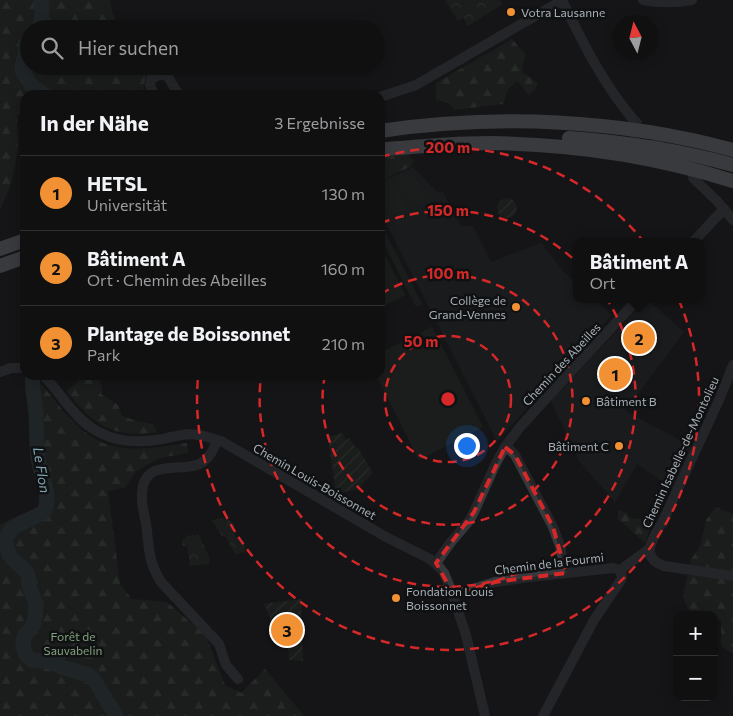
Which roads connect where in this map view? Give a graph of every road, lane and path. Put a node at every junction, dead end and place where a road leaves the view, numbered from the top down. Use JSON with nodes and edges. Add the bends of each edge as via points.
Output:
{"nodes":[{"id":1,"x":563,"y":0,"type":"edge"},
{"id":2,"x":643,"y":0,"type":"edge"},
{"id":3,"x":692,"y":0,"type":"edge"},
{"id":4,"x":159,"y":75,"type":"edge"},
{"id":5,"x":163,"y":75,"type":"edge"},
{"id":6,"x":152,"y":90,"type":"edge"},
{"id":7,"x":176,"y":90,"type":"edge"},
{"id":8,"x":385,"y":95,"type":"edge"},
{"id":9,"x":632,"y":118,"type":"tunnel mouth"},
{"id":10,"x":385,"y":130,"type":"edge"},
{"id":11,"x":427,"y":143,"type":"junction"},
{"id":12,"x":385,"y":147,"type":"edge"},
{"id":13,"x":733,"y":150,"type":"edge"},
{"id":14,"x":733,"y":165,"type":"edge"},
{"id":15,"x":693,"y":178,"type":"dead end"},
{"id":16,"x":733,"y":181,"type":"edge"},
{"id":17,"x":724,"y":209,"type":"junction"},
{"id":18,"x":733,"y":220,"type":"edge"},
{"id":19,"x":697,"y":238,"type":"edge"},
{"id":20,"x":20,"y":242,"type":"edge"},
{"id":21,"x":0,"y":249,"type":"edge"},
{"id":22,"x":20,"y":259,"type":"edge"},
{"id":23,"x":0,"y":266,"type":"edge"},
{"id":24,"x":634,"y":303,"type":"edge"},
{"id":25,"x":733,"y":364,"type":"edge"},
{"id":26,"x":20,"y":367,"type":"edge"},
{"id":27,"x":0,"y":372,"type":"edge"},
{"id":28,"x":47,"y":380,"type":"edge"},
{"id":29,"x":217,"y":440,"type":"junction"},
{"id":30,"x":505,"y":447,"type":"junction"},
{"id":31,"x":649,"y":549,"type":"junction"},
{"id":32,"x":436,"y":563,"type":"junction"},
{"id":33,"x":620,"y":570,"type":"junction"},
{"id":34,"x":566,"y":573,"type":"junction"},
{"id":35,"x":733,"y":576,"type":"edge"},
{"id":36,"x":454,"y":595,"type":"junction"},
{"id":37,"x":238,"y":679,"type":"dead end"},
{"id":38,"x":485,"y":716,"type":"edge"},
{"id":39,"x":543,"y":716,"type":"edge"}],
"edges":[{"from":1,"to":8,"type":"street","via":[[416,85]]},
{"from":1,"to":9,"type":"street","via":[[596,67]]},
{"from":2,"to":3,"type":"street","via":[[661,3]]},
{"from":4,"to":6,"type":"street","via":[[151,79]]},
{"from":5,"to":7,"type":"street"},
{"from":10,"to":13,"type":"highway","via":[[465,122],[584,125],[656,133]]},
{"from":11,"to":12,"type":"highway"},
{"from":11,"to":14,"type":"highway","via":[[506,136],[584,139],[700,156]]},
{"from":11,"to":16,"type":"highway","via":[[583,148],[652,159]]},
{"from":15,"to":17,"type":"street"},
{"from":17,"to":18,"type":"street"},
{"from":17,"to":19,"type":"street"},
{"from":20,"to":21,"type":"highway"},
{"from":22,"to":23,"type":"highway"},
{"from":24,"to":30,"type":"street","name":"Chemin des Abeilles"},
{"from":25,"to":31,"type":"street","name":"Chemin Isabelle-de-Montolieu"},
{"from":26,"to":27,"type":"street"},
{"from":28,"to":29,"type":"street","name":"Chemin Louis-Boissonnet","via":[[83,421],[104,435],[134,442],[190,434]]},
{"from":29,"to":32,"type":"street","name":"Chemin Louis-Boissonnet"},
{"from":29,"to":37,"type":"street","via":[[210,456],[202,464],[159,469],[151,473],[144,482],[142,494],[155,573],[219,644],[226,665]]},
{"from":30,"to":32,"type":"street","name":"Chemin des Abeilles","via":[[469,521]]},
{"from":30,"to":34,"type":"street","via":[[515,455],[553,527]]},
{"from":31,"to":33,"type":"street","name":"Chemin Isabelle-de-Montolieu"},
{"from":31,"to":35,"type":"street","via":[[651,558],[664,566]]},
{"from":32,"to":36,"type":"street"},
{"from":33,"to":34,"type":"street","name":"Chemin de la Fourmi"},
{"from":33,"to":39,"type":"street","via":[[621,580],[590,627]]},
{"from":34,"to":36,"type":"street","name":"Chemin de la Fourmi","via":[[495,582]]},
{"from":36,"to":38,"type":"street"}]}
